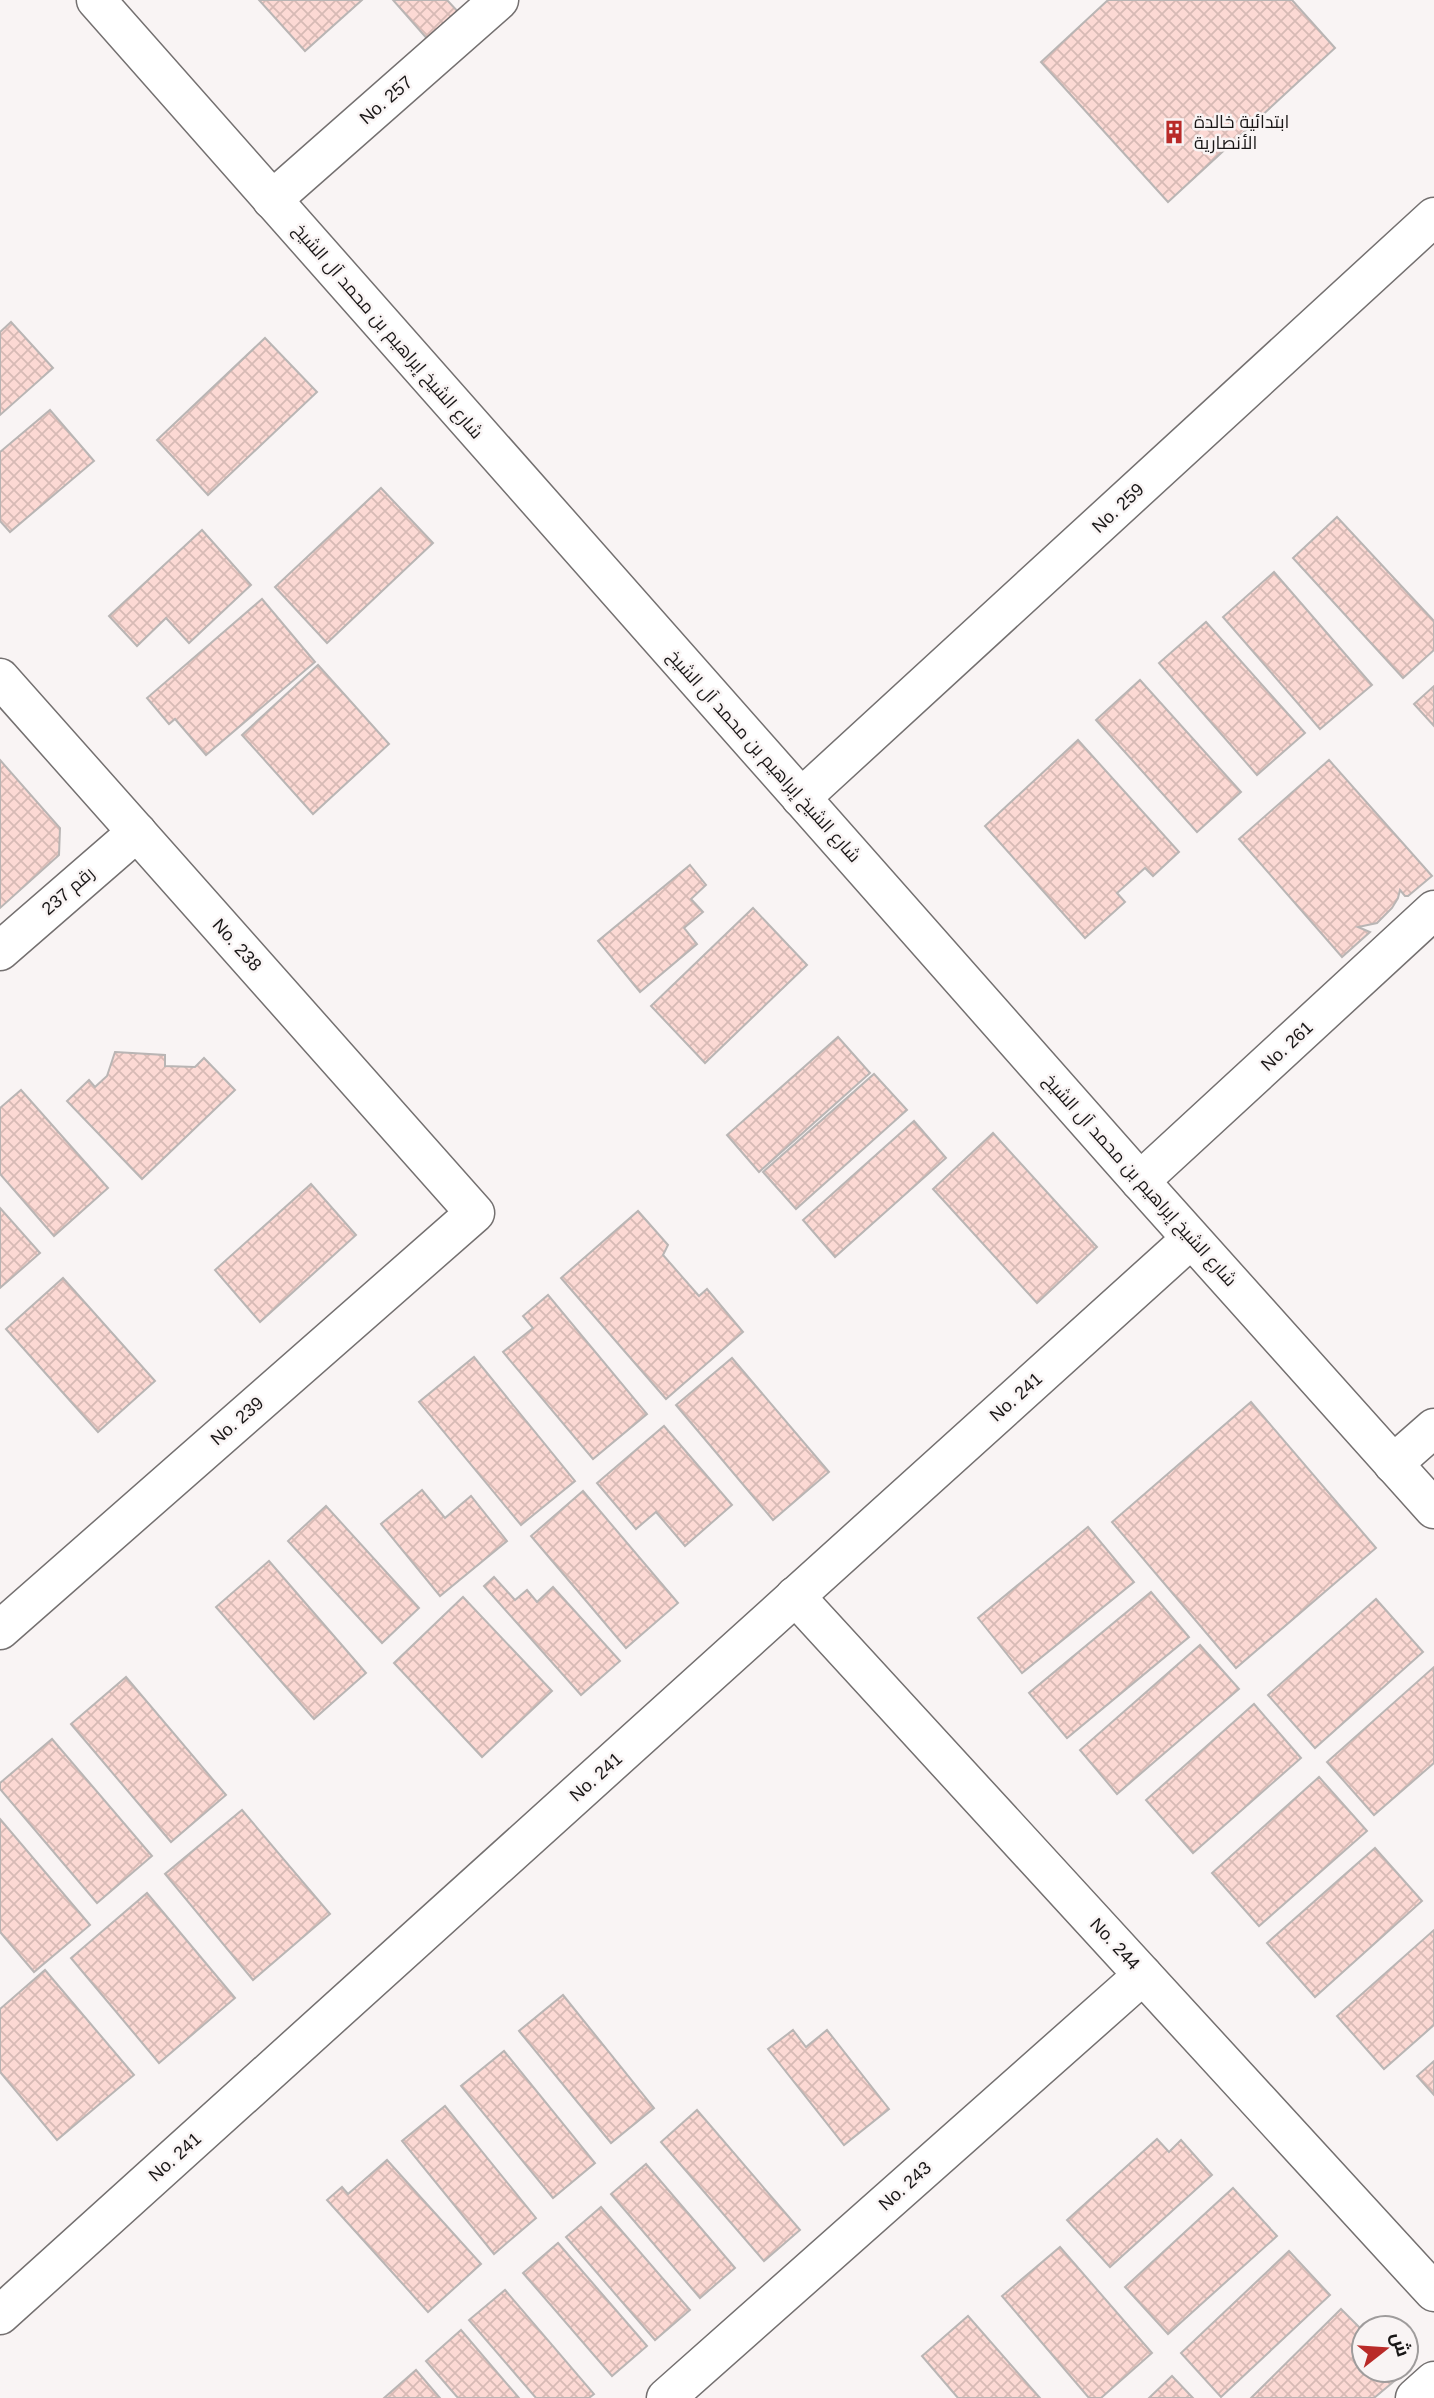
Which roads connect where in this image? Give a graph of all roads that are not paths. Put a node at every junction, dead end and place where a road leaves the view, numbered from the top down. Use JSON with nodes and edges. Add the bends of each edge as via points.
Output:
{"nodes":[{"id":1,"x":96,"y":0,"type":"edge"},
{"id":2,"x":499,"y":0,"type":"edge"},
{"id":3,"x":272,"y":200,"type":"junction"},
{"id":4,"x":1434,"y":217,"type":"edge"},
{"id":5,"x":0,"y":678,"type":"edge"},
{"id":6,"x":801,"y":798,"type":"junction"},
{"id":7,"x":136,"y":832,"type":"junction"},
{"id":8,"x":1434,"y":910,"type":"edge"},
{"id":9,"x":0,"y":951,"type":"edge"},
{"id":10,"x":1140,"y":1181,"type":"junction"},
{"id":11,"x":475,"y":1213,"type":"joint"},
{"id":12,"x":1191,"y":1239,"type":"junction"},
{"id":13,"x":1434,"y":1428,"type":"edge"},
{"id":14,"x":1393,"y":1464,"type":"junction"},
{"id":15,"x":1434,"y":1509,"type":"edge"},
{"id":16,"x":796,"y":1596,"type":"junction"},
{"id":17,"x":0,"y":1630,"type":"edge"},
{"id":18,"x":1143,"y":1975,"type":"junction"},
{"id":19,"x":1434,"y":2292,"type":"edge"},
{"id":20,"x":0,"y":2315,"type":"edge"},
{"id":21,"x":1434,"y":2381,"type":"edge"},
{"id":22,"x":666,"y":2398,"type":"edge"},
{"id":23,"x":1415,"y":2398,"type":"edge"}],
"edges":[{"from":1,"to":3,"type":"street","name":"شارع الشيخ إبراهيم بن محمد آل الشيخ"},
{"from":2,"to":3,"type":"street","name":"No. 257"},
{"from":3,"to":6,"type":"street","name":"شارع الشيخ إبراهيم بن محمد آل الشيخ"},
{"from":4,"to":6,"type":"street","name":"No. 259"},
{"from":5,"to":7,"type":"street","name":"No. 238"},
{"from":6,"to":10,"type":"street","name":"شارع الشيخ إبراهيم بن محمد آل الشيخ"},
{"from":7,"to":9,"type":"street","name":"رقم 237"},
{"from":7,"to":11,"type":"street","name":"No. 238"},
{"from":8,"to":10,"type":"street","name":"No. 261"},
{"from":10,"to":12,"type":"street","name":"شارع الشيخ إبراهيم بن محمد آل الشيخ"},
{"from":11,"to":17,"type":"street","name":"No. 239"},
{"from":12,"to":14,"type":"street","name":"شارع الشيخ إبراهيم بن محمد آل الشيخ"},
{"from":12,"to":16,"type":"street","name":"No. 241"},
{"from":13,"to":14,"type":"street"},
{"from":14,"to":15,"type":"street","name":"شارع الشيخ إبراهيم بن محمد آل الشيخ"},
{"from":16,"to":18,"type":"street","name":"No. 244"},
{"from":16,"to":20,"type":"street","name":"No. 241"},
{"from":18,"to":19,"type":"street","name":"No. 244"},
{"from":18,"to":22,"type":"street","name":"No. 243"},
{"from":21,"to":23,"type":"street"}]}
